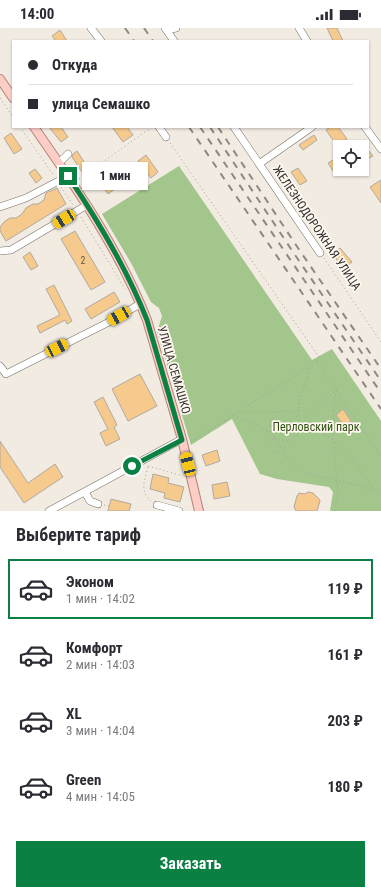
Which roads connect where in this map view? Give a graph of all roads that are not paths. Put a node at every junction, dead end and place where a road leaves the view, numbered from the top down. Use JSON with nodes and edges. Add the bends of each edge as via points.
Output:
{"nodes":[{"id":1,"x":91,"y":28,"type":"edge"},
{"id":2,"x":176,"y":28,"type":"edge"},
{"id":3,"x":299,"y":28,"type":"edge"},
{"id":4,"x":166,"y":29,"type":"edge"},
{"id":5,"x":100,"y":40,"type":"edge"},
{"id":6,"x":173,"y":40,"type":"edge"},
{"id":7,"x":307,"y":40,"type":"edge"},
{"id":8,"x":0,"y":79,"type":"edge"},
{"id":9,"x":12,"y":97,"type":"edge"},
{"id":10,"x":35,"y":128,"type":"edge"},
{"id":11,"x":160,"y":128,"type":"edge"},
{"id":12,"x":235,"y":128,"type":"edge"},
{"id":13,"x":311,"y":128,"type":"edge"},
{"id":14,"x":366,"y":128,"type":"edge"},
{"id":15,"x":166,"y":137,"type":"road end"},
{"id":16,"x":381,"y":149,"type":"edge"},
{"id":17,"x":68,"y":154,"type":"dead end"},
{"id":18,"x":60,"y":160,"type":"junction"},
{"id":19,"x":259,"y":164,"type":"junction"},
{"id":20,"x":68,"y":176,"type":"junction"},
{"id":21,"x":86,"y":205,"type":"junction"},
{"id":22,"x":0,"y":208,"type":"edge"},
{"id":23,"x":1,"y":249,"type":"edge"},
{"id":24,"x":320,"y":253,"type":"road end"},
{"id":25,"x":140,"y":304,"type":"junction"},
{"id":26,"x":0,"y":366,"type":"edge"},
{"id":27,"x":185,"y":442,"type":"junction"},
{"id":28,"x":85,"y":492,"type":"junction"},
{"id":29,"x":98,"y":504,"type":"dead end"},
{"id":30,"x":157,"y":505,"type":"road end"},
{"id":31,"x":49,"y":511,"type":"edge"},
{"id":32,"x":178,"y":511,"type":"edge"},
{"id":33,"x":199,"y":511,"type":"edge"}],
"edges":[{"from":1,"to":5,"type":"street"},
{"from":2,"to":4,"type":"street"},
{"from":3,"to":7,"type":"street"},
{"from":4,"to":6,"type":"street"},
{"from":8,"to":9,"type":"main road"},
{"from":10,"to":18,"type":"main road","name":"УЛИЦА СЕМАШКО"},
{"from":11,"to":15,"type":"street"},
{"from":12,"to":19,"type":"street","name":"ЖЕЛЕЗНОДОРОЖНАЯ УЛИЦА"},
{"from":13,"to":19,"type":"street"},
{"from":14,"to":16,"type":"street"},
{"from":17,"to":18,"type":"street"},
{"from":18,"to":20,"type":"main road","name":"УЛИЦА СЕМАШКО"},
{"from":19,"to":24,"type":"street","name":"ЖЕЛЕЗНОДОРОЖНАЯ УЛИЦА"},
{"from":20,"to":21,"type":"main road","name":"УЛИЦА СЕМАШКО"},
{"from":20,"to":22,"type":"street","via":[[26,198]]},
{"from":21,"to":23,"type":"street","via":[[11,250]]},
{"from":21,"to":25,"type":"main road","name":"УЛИЦА СЕМАШКО","via":[[114,250]]},
{"from":25,"to":26,"type":"street","via":[[6,374]]},
{"from":25,"to":27,"type":"main road","name":"УЛИЦА СЕМАШКО"},
{"from":27,"to":28,"type":"street"},
{"from":27,"to":33,"type":"main road","name":"УЛИЦА СЕМАШКО"},
{"from":28,"to":29,"type":"street","via":[[90,501]]},
{"from":28,"to":31,"type":"street"},
{"from":30,"to":32,"type":"street"}]}
